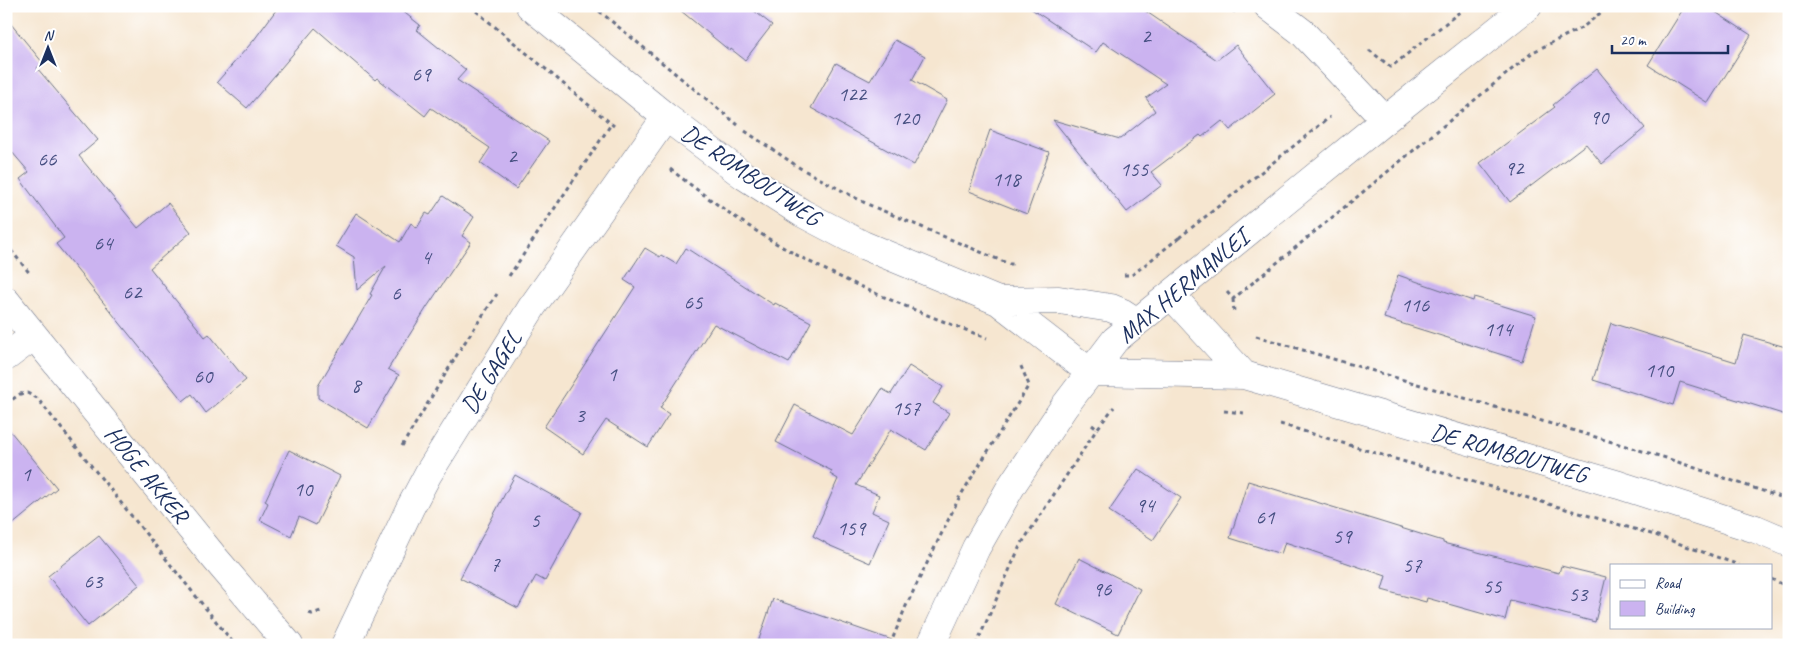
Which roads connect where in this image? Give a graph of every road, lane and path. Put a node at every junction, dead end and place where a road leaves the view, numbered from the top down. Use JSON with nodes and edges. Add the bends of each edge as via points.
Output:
{"nodes":[{"id":1,"x":470,"y":6,"type":"edge"},
{"id":2,"x":530,"y":6,"type":"edge"},
{"id":3,"x":593,"y":6,"type":"edge"},
{"id":4,"x":1268,"y":6,"type":"edge"},
{"id":5,"x":1466,"y":6,"type":"edge"},
{"id":6,"x":1528,"y":6,"type":"edge"},
{"id":7,"x":1609,"y":6,"type":"edge"},
{"id":8,"x":1367,"y":49,"type":"dead end"},
{"id":9,"x":1336,"y":112,"type":"dead end"},
{"id":10,"x":666,"y":117,"type":"junction"},
{"id":11,"x":1385,"y":120,"type":"junction"},
{"id":12,"x":666,"y":166,"type":"dead end"},
{"id":13,"x":1180,"y":237,"type":"junction"},
{"id":14,"x":6,"y":244,"type":"edge"},
{"id":15,"x":1186,"y":244,"type":"dead end"},
{"id":16,"x":1016,"y":264,"type":"dead end"},
{"id":17,"x":1123,"y":274,"type":"dead end"},
{"id":18,"x":36,"y":282,"type":"dead end"},
{"id":19,"x":504,"y":282,"type":"dead end"},
{"id":20,"x":1224,"y":288,"type":"dead end"},
{"id":21,"x":499,"y":291,"type":"dead end"},
{"id":22,"x":1171,"y":295,"type":"junction"},
{"id":23,"x":6,"y":301,"type":"edge"},
{"id":24,"x":998,"y":301,"type":"junction"},
{"id":25,"x":1137,"y":322,"type":"junction"},
{"id":26,"x":34,"y":336,"type":"junction"},
{"id":27,"x":1253,"y":336,"type":"dead end"},
{"id":28,"x":988,"y":338,"type":"dead end"},
{"id":29,"x":6,"y":357,"type":"edge"},
{"id":30,"x":1018,"y":359,"type":"dead end"},
{"id":31,"x":1090,"y":372,"type":"junction"},
{"id":32,"x":1244,"y":374,"type":"junction"},
{"id":33,"x":6,"y":404,"type":"edge"},
{"id":34,"x":1120,"y":405,"type":"dead end"},
{"id":35,"x":1222,"y":411,"type":"dead end"},
{"id":36,"x":1254,"y":416,"type":"dead end"},
{"id":37,"x":1085,"y":420,"type":"dead end"},
{"id":38,"x":1273,"y":422,"type":"dead end"},
{"id":39,"x":1097,"y":429,"type":"junction"},
{"id":40,"x":990,"y":447,"type":"dead end"},
{"id":41,"x":400,"y":450,"type":"dead end"},
{"id":42,"x":1789,"y":500,"type":"edge"},
{"id":43,"x":1784,"y":538,"type":"edge"},
{"id":44,"x":1736,"y":564,"type":"edge"},
{"id":45,"x":1772,"y":579,"type":"edge"},
{"id":46,"x":1789,"y":587,"type":"edge"},
{"id":47,"x":324,"y":604,"type":"dead end"},
{"id":48,"x":303,"y":612,"type":"dead end"},
{"id":49,"x":235,"y":645,"type":"edge"},
{"id":50,"x":288,"y":645,"type":"edge"},
{"id":51,"x":344,"y":645,"type":"edge"},
{"id":52,"x":931,"y":645,"type":"edge"},
{"id":53,"x":976,"y":645,"type":"edge"}],
"edges":[{"from":1,"to":19,"type":"path","via":[[613,125]]},
{"from":2,"to":10,"type":"street","name":"DE ROMBOUTWEG"},
{"from":3,"to":16,"type":"path","via":[[742,128],[800,168],[868,204],[1009,264]]},
{"from":4,"to":11,"type":"street","via":[[1302,32]]},
{"from":5,"to":8,"type":"path","via":[[1391,67]]},
{"from":6,"to":11,"type":"street","name":"MAX HERMANLEI"},
{"from":7,"to":20,"type":"path","via":[[1583,27],[1533,52],[1233,298]]},
{"from":9,"to":13,"type":"path"},
{"from":10,"to":24,"type":"street","name":"DE ROMBOUTWEG","via":[[743,175],[802,213],[863,245]]},
{"from":10,"to":51,"type":"street","name":"DE GAGEL","via":[[532,307],[428,474]]},
{"from":11,"to":22,"type":"street","name":"MAX HERMANLEI"},
{"from":12,"to":28,"type":"path","via":[[720,207],[821,267]]},
{"from":13,"to":15,"type":"path"},
{"from":13,"to":17,"type":"path","via":[[1132,275]]},
{"from":14,"to":18,"type":"path"},
{"from":21,"to":41,"type":"path"},
{"from":22,"to":25,"type":"street","name":"MAX HERMANLEI"},
{"from":22,"to":32,"type":"street"},
{"from":23,"to":26,"type":"street","name":"HOGE AKKER"},
{"from":24,"to":25,"type":"street","name":"DE ROMBOUTWEG","via":[[1059,300],[1117,311]]},
{"from":24,"to":31,"type":"street","name":"DE ROMBOUTWEG"},
{"from":25,"to":31,"type":"street","name":"MAX HERMANLEI","via":[[1115,340]]},
{"from":26,"to":29,"type":"street"},
{"from":26,"to":50,"type":"street","name":"HOGE AKKER"},
{"from":27,"to":42,"type":"path","via":[[1666,458]]},
{"from":30,"to":40,"type":"path","via":[[1029,386]]},
{"from":31,"to":32,"type":"street","name":"DE ROMBOUTWEG"},
{"from":31,"to":52,"type":"street","name":"MAX HERMANLEI","via":[[1012,485],[976,548]]},
{"from":32,"to":43,"type":"street","name":"DE ROMBOUTWEG","via":[[1619,485]]},
{"from":33,"to":49,"type":"path","via":[[27,392],[42,404]]},
{"from":34,"to":39,"type":"path","via":[[1112,408]]},
{"from":35,"to":36,"type":"path"},
{"from":37,"to":39,"type":"path"},
{"from":38,"to":44,"type":"path","via":[[1658,536]]},
{"from":39,"to":53,"type":"path","via":[[1020,546]]},
{"from":45,"to":46,"type":"path"},
{"from":47,"to":48,"type":"path","via":[[321,611]]}]}
